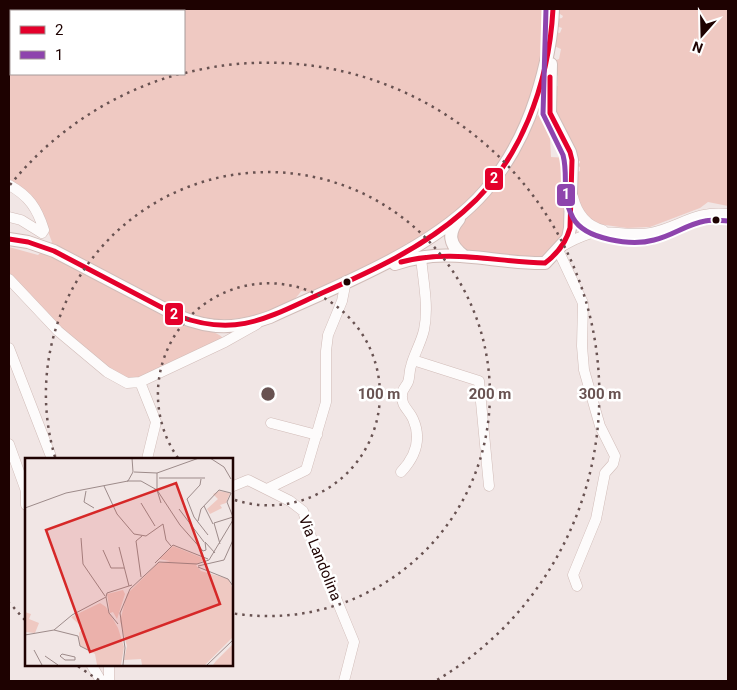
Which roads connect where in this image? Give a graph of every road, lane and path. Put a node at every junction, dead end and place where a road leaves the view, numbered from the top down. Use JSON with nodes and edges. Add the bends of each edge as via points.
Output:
{"nodes":[{"id":1,"x":553,"y":14,"type":"edge"},
{"id":2,"x":550,"y":113,"type":"junction"},
{"id":3,"x":527,"y":123,"type":"junction"},
{"id":4,"x":9,"y":185,"type":"edge"},
{"id":5,"x":572,"y":194,"type":"junction"},
{"id":6,"x":467,"y":209,"type":"junction"},
{"id":7,"x":728,"y":214,"type":"edge"},
{"id":8,"x":9,"y":217,"type":"edge"},
{"id":9,"x":614,"y":233,"type":"junction"},
{"id":10,"x":9,"y":239,"type":"edge"},
{"id":11,"x":560,"y":248,"type":"junction"},
{"id":12,"x":464,"y":256,"type":"junction"},
{"id":13,"x":417,"y":258,"type":"junction"},
{"id":14,"x":9,"y":279,"type":"edge"},
{"id":15,"x":349,"y":280,"type":"junction"},
{"id":16,"x":270,"y":317,"type":"junction"},
{"id":17,"x":9,"y":348,"type":"edge"},
{"id":18,"x":413,"y":360,"type":"junction"},
{"id":19,"x":140,"y":382,"type":"junction"},
{"id":20,"x":270,"y":423,"type":"dead end"},
{"id":21,"x":317,"y":435,"type":"junction"},
{"id":22,"x":9,"y":444,"type":"edge"},
{"id":23,"x":52,"y":458,"type":"edge"},
{"id":24,"x":146,"y":458,"type":"edge"},
{"id":25,"x":401,"y":472,"type":"dead end"},
{"id":26,"x":488,"y":486,"type":"dead end"},
{"id":27,"x":232,"y":487,"type":"edge"},
{"id":28,"x":25,"y":488,"type":"edge"},
{"id":29,"x":267,"y":489,"type":"junction"},
{"id":30,"x":576,"y":586,"type":"dead end"},
{"id":31,"x":92,"y":665,"type":"edge"},
{"id":32,"x":109,"y":665,"type":"edge"},
{"id":33,"x":101,"y":681,"type":"edge"},
{"id":34,"x":109,"y":681,"type":"edge"},
{"id":35,"x":344,"y":681,"type":"edge"}],
"edges":[{"from":1,"to":2,"type":"main road"},
{"from":1,"to":3,"type":"main road","via":[[542,78]]},
{"from":2,"to":3,"type":"main road","via":[[538,110]]},
{"from":2,"to":5,"type":"main road","via":[[570,152]]},
{"from":3,"to":6,"type":"main road","via":[[502,168]]},
{"from":4,"to":8,"type":"street","via":[[34,204],[44,230],[42,233],[21,220]]},
{"from":5,"to":9,"type":"street","via":[[585,221]]},
{"from":5,"to":11,"type":"main road","via":[[569,235]]},
{"from":6,"to":12,"type":"main road","via":[[455,224],[450,239],[454,248]]},
{"from":6,"to":13,"type":"main road","via":[[439,230]]},
{"from":7,"to":9,"type":"street","via":[[704,213],[652,233]]},
{"from":9,"to":11,"type":"street","via":[[581,236]]},
{"from":10,"to":16,"type":"main road","via":[[54,251],[196,322],[230,327]]},
{"from":11,"to":12,"type":"main road","via":[[545,263]]},
{"from":11,"to":30,"type":"street","via":[[583,303],[584,370],[598,420],[615,456],[605,473],[596,519],[573,574]]},
{"from":12,"to":13,"type":"main road"},
{"from":13,"to":15,"type":"main road","via":[[391,260]]},
{"from":13,"to":18,"type":"street","via":[[426,298],[425,322]]},
{"from":14,"to":19,"type":"street","via":[[58,331],[108,372],[128,383]]},
{"from":15,"to":16,"type":"main road"},
{"from":15,"to":21,"type":"street","via":[[328,335],[326,402]]},
{"from":16,"to":19,"type":"street"},
{"from":17,"to":23,"type":"street"},
{"from":18,"to":25,"type":"street","via":[[402,402],[413,419],[417,441],[413,458]]},
{"from":18,"to":26,"type":"street","via":[[479,380]]},
{"from":19,"to":24,"type":"street","via":[[156,422]]},
{"from":20,"to":21,"type":"street"},
{"from":21,"to":29,"type":"street","via":[[306,470]]},
{"from":22,"to":28,"type":"street"},
{"from":27,"to":29,"type":"street","name":"Via Landolina","via":[[248,480]]},
{"from":29,"to":35,"type":"street","name":"Via Landolina","via":[[303,511],[354,642]]},
{"from":31,"to":33,"type":"street"},
{"from":32,"to":34,"type":"street"}]}
